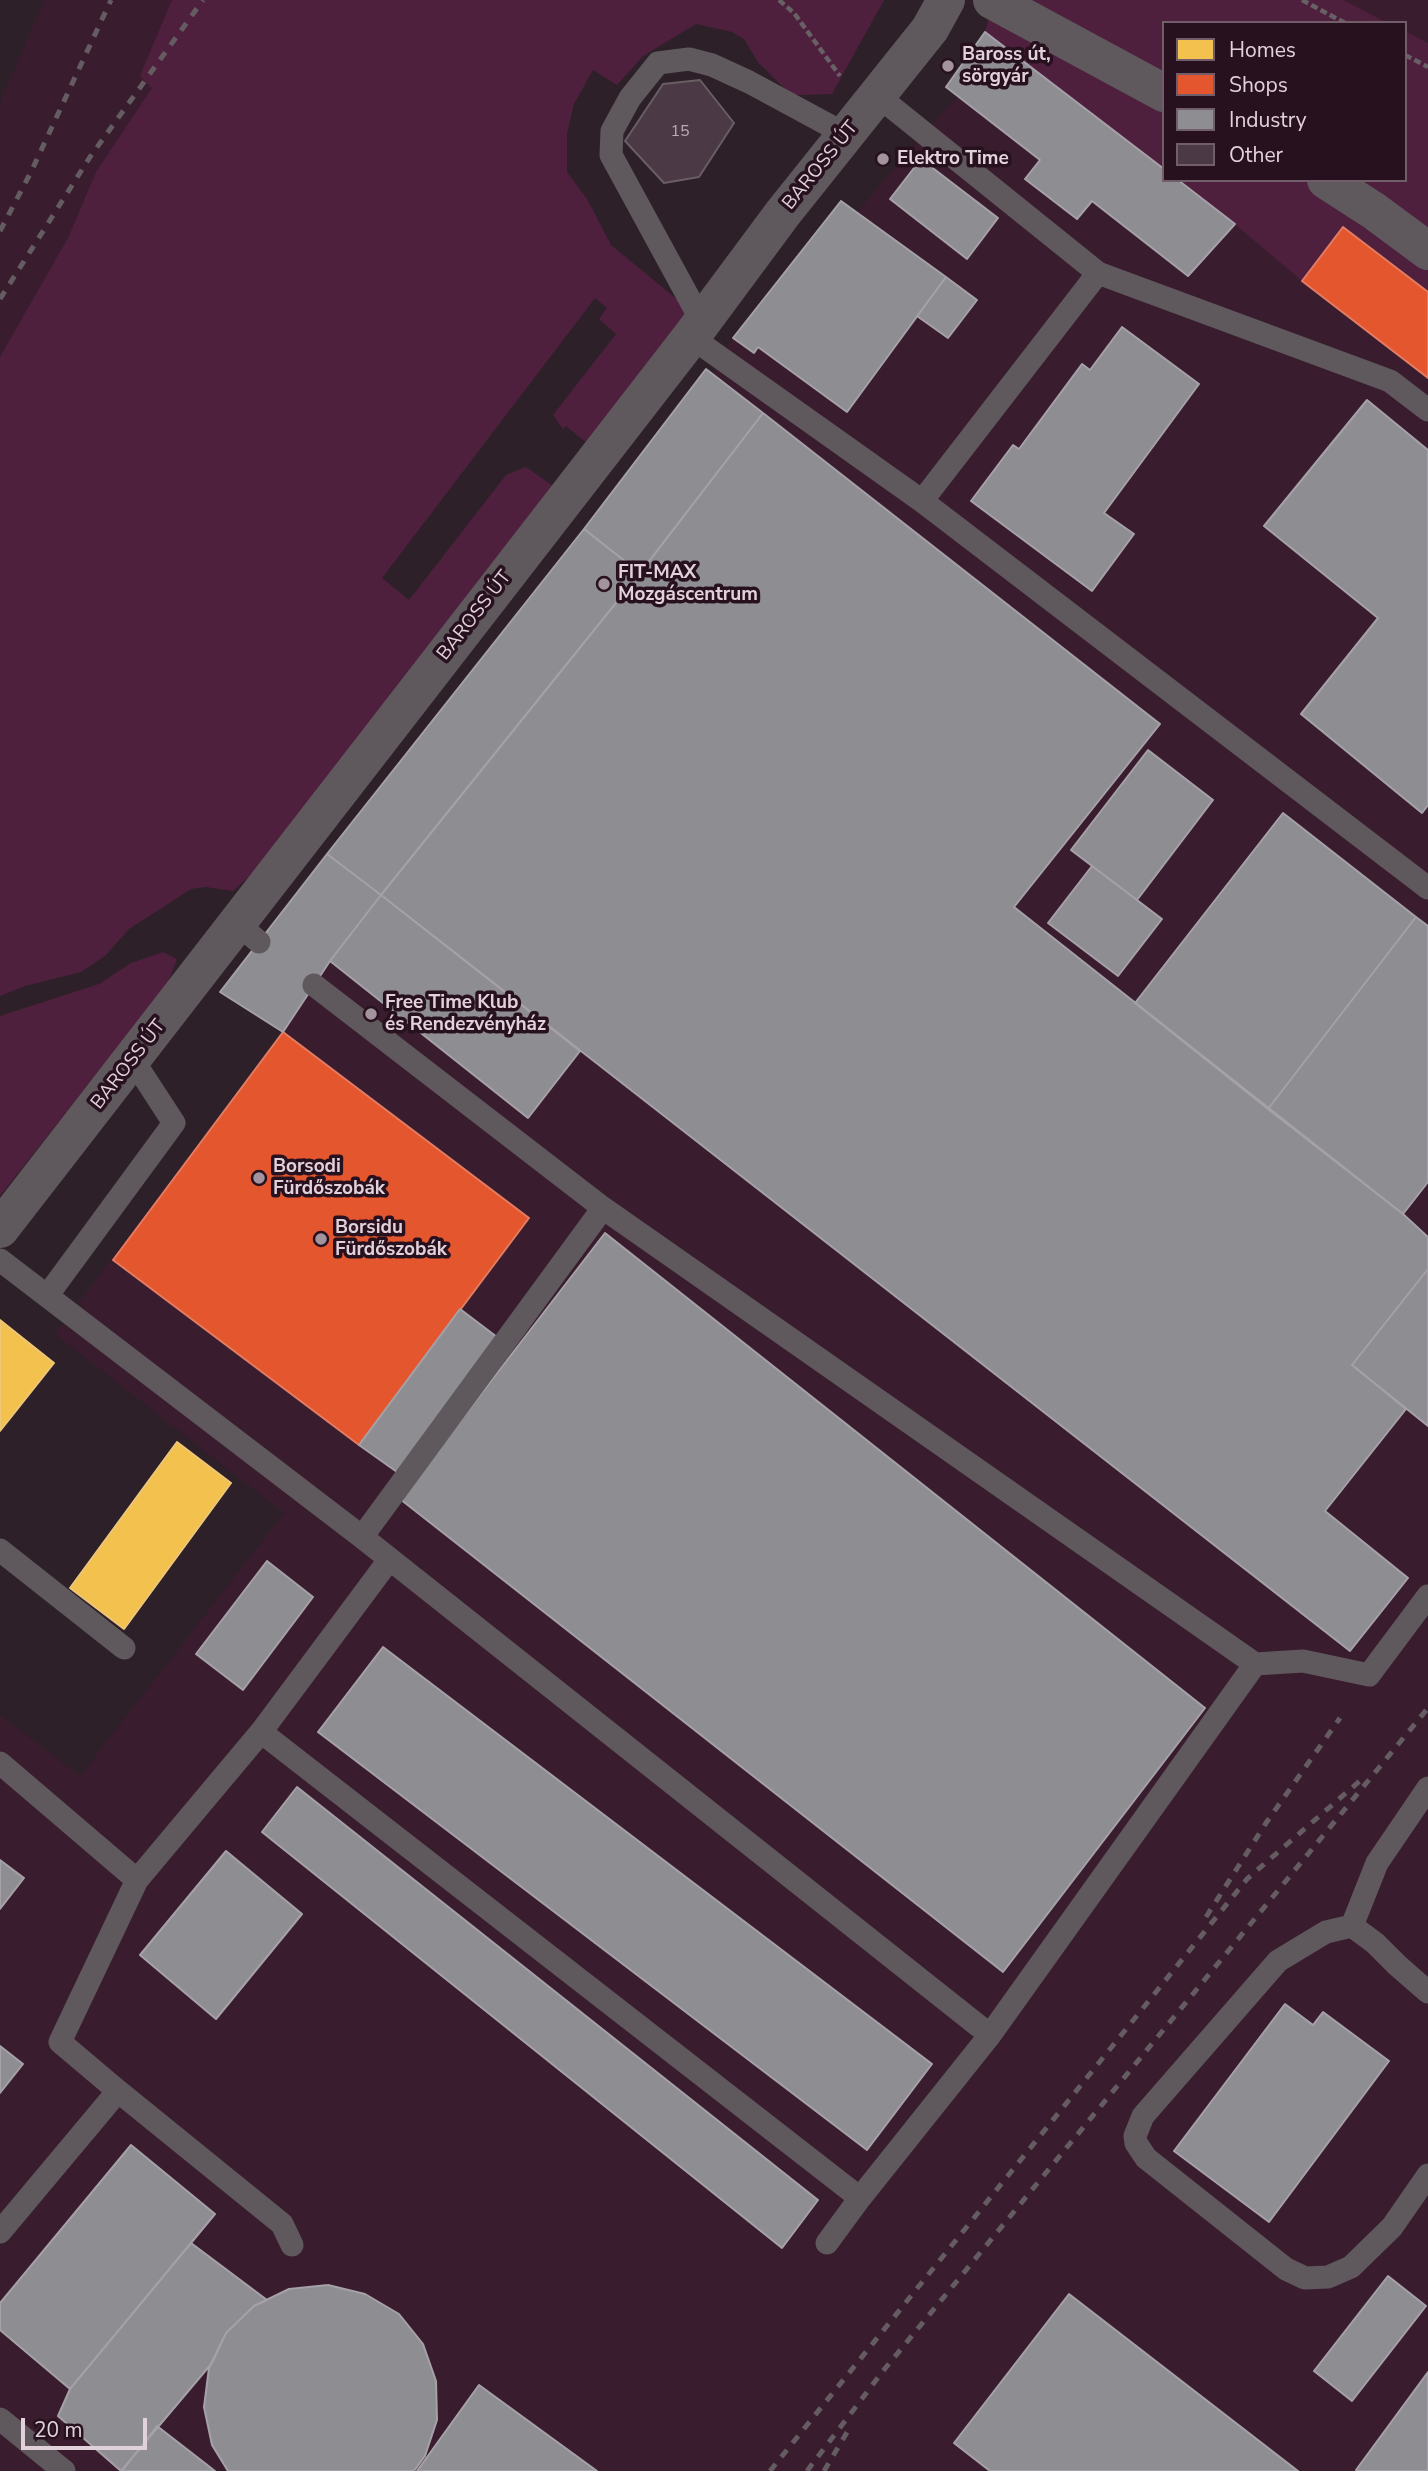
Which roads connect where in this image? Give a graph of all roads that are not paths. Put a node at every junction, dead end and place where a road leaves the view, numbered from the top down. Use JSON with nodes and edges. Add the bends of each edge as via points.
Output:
{"nodes":[{"id":1,"x":946,"y":0,"type":"edge"},
{"id":2,"x":992,"y":0,"type":"edge"},
{"id":3,"x":1162,"y":92,"type":"edge"},
{"id":4,"x":863,"y":114,"type":"junction"},
{"id":5,"x":1329,"y":182,"type":"edge"},
{"id":6,"x":1428,"y":251,"type":"edge"},
{"id":7,"x":1098,"y":273,"type":"junction"},
{"id":8,"x":696,"y":329,"type":"junction"},
{"id":9,"x":1428,"y":410,"type":"edge"},
{"id":10,"x":922,"y":501,"type":"junction"},
{"id":11,"x":1428,"y":888,"type":"edge"},
{"id":12,"x":314,"y":985,"type":"dead end"},
{"id":13,"x":133,"y":1060,"type":"junction"},
{"id":14,"x":603,"y":1208,"type":"junction"},
{"id":15,"x":0,"y":1229,"type":"edge"},
{"id":16,"x":0,"y":1260,"type":"edge"},
{"id":17,"x":47,"y":1296,"type":"junction"},
{"id":18,"x":362,"y":1537,"type":"junction"},
{"id":19,"x":0,"y":1550,"type":"edge"},
{"id":20,"x":389,"y":1560,"type":"junction"},
{"id":21,"x":1428,"y":1596,"type":"edge"},
{"id":22,"x":124,"y":1648,"type":"dead end"},
{"id":23,"x":1255,"y":1664,"type":"junction"},
{"id":24,"x":261,"y":1732,"type":"junction"},
{"id":25,"x":0,"y":1763,"type":"edge"},
{"id":26,"x":1428,"y":1788,"type":"edge"},
{"id":27,"x":137,"y":1880,"type":"junction"},
{"id":28,"x":1352,"y":1926,"type":"junction"},
{"id":29,"x":1428,"y":1992,"type":"edge"},
{"id":30,"x":990,"y":2035,"type":"junction"},
{"id":31,"x":118,"y":2091,"type":"junction"},
{"id":32,"x":1428,"y":2175,"type":"edge"},
{"id":33,"x":860,"y":2198,"type":"junction"},
{"id":34,"x":0,"y":2232,"type":"edge"},
{"id":35,"x":827,"y":2244,"type":"dead end"},
{"id":36,"x":292,"y":2245,"type":"dead end"},
{"id":37,"x":0,"y":2419,"type":"edge"},
{"id":38,"x":64,"y":2471,"type":"edge"}],
"edges":[{"from":1,"to":4,"type":"street","name":"BAROSS ÚT","via":[[930,29]]},
{"from":2,"to":3,"type":"street"},
{"from":4,"to":7,"type":"lane"},
{"from":4,"to":8,"type":"street","name":"BAROSS ÚT"},
{"from":4,"to":8,"type":"lane","via":[[749,82],[689,59],[658,63],[630,98],[612,131],[611,155]]},
{"from":5,"to":6,"type":"street"},
{"from":7,"to":9,"type":"lane","via":[[1390,381]]},
{"from":7,"to":10,"type":"lane"},
{"from":8,"to":10,"type":"lane"},
{"from":8,"to":13,"type":"street","name":"BAROSS ÚT","via":[[248,932]]},
{"from":10,"to":11,"type":"lane"},
{"from":12,"to":14,"type":"lane"},
{"from":13,"to":15,"type":"street","name":"BAROSS ÚT"},
{"from":13,"to":17,"type":"lane","via":[[174,1123]]},
{"from":14,"to":18,"type":"lane"},
{"from":14,"to":23,"type":"lane"},
{"from":16,"to":17,"type":"lane"},
{"from":17,"to":18,"type":"lane"},
{"from":18,"to":20,"type":"lane"},
{"from":19,"to":22,"type":"lane"},
{"from":20,"to":24,"type":"lane"},
{"from":20,"to":30,"type":"lane"},
{"from":21,"to":23,"type":"lane","via":[[1369,1675],[1303,1661]]},
{"from":23,"to":30,"type":"lane"},
{"from":24,"to":27,"type":"lane"},
{"from":24,"to":33,"type":"lane"},
{"from":25,"to":27,"type":"lane"},
{"from":26,"to":28,"type":"lane","via":[[1377,1863]]},
{"from":27,"to":31,"type":"lane","via":[[60,2042]]},
{"from":28,"to":29,"type":"lane"},
{"from":28,"to":32,"type":"lane","via":[[1326,1932],[1278,1961],[1143,2116],[1136,2143],[1146,2158],[1286,2269],[1305,2278],[1328,2277],[1351,2267],[1392,2227]]},
{"from":30,"to":33,"type":"lane"},
{"from":31,"to":34,"type":"lane"},
{"from":31,"to":36,"type":"lane","via":[[282,2224]]},
{"from":33,"to":35,"type":"lane"},
{"from":37,"to":38,"type":"lane"}]}
